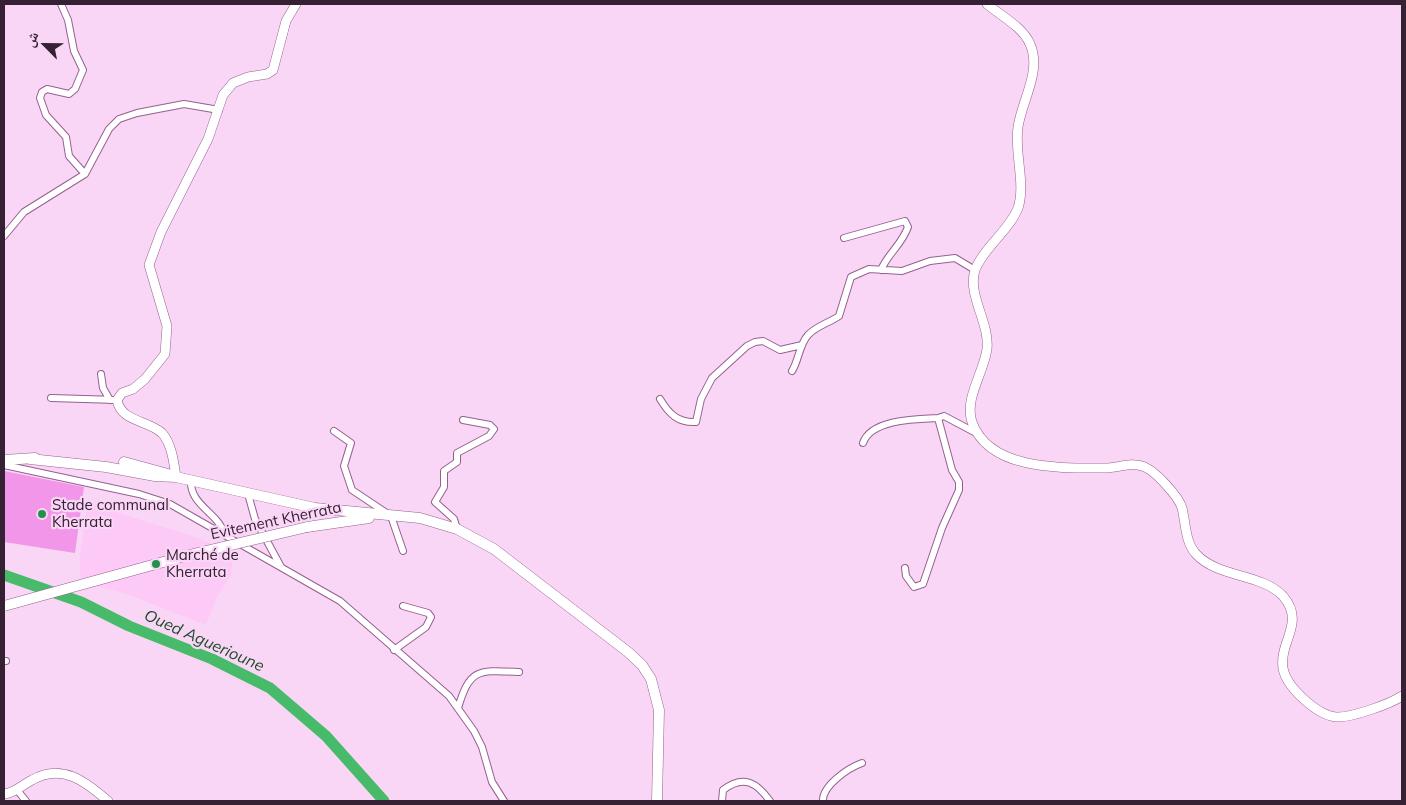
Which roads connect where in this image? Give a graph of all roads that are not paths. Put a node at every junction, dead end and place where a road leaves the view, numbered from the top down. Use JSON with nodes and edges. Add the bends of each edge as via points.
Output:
{"nodes":[{"id":1,"x":61,"y":4,"type":"edge"},
{"id":2,"x":296,"y":4,"type":"edge"},
{"id":3,"x":987,"y":4,"type":"edge"},
{"id":4,"x":219,"y":110,"type":"junction"},
{"id":5,"x":85,"y":174,"type":"junction"},
{"id":6,"x":4,"y":236,"type":"edge"},
{"id":7,"x":844,"y":238,"type":"dead end"},
{"id":8,"x":881,"y":270,"type":"junction"},
{"id":9,"x":975,"y":270,"type":"junction"},
{"id":10,"x":802,"y":345,"type":"junction"},
{"id":11,"x":792,"y":371,"type":"dead end"},
{"id":12,"x":100,"y":374,"type":"dead end"},
{"id":13,"x":51,"y":398,"type":"dead end"},
{"id":14,"x":660,"y":399,"type":"dead end"},
{"id":15,"x":114,"y":400,"type":"junction"},
{"id":16,"x":938,"y":418,"type":"junction"},
{"id":17,"x":463,"y":420,"type":"dead end"},
{"id":18,"x":334,"y":431,"type":"dead end"},
{"id":19,"x":981,"y":436,"type":"junction"},
{"id":20,"x":863,"y":443,"type":"dead end"},
{"id":21,"x":4,"y":460,"type":"edge"},
{"id":22,"x":4,"y":465,"type":"edge"},
{"id":23,"x":176,"y":477,"type":"junction"},
{"id":24,"x":191,"y":480,"type":"junction"},
{"id":25,"x":248,"y":494,"type":"junction"},
{"id":26,"x":386,"y":516,"type":"junction"},
{"id":27,"x":456,"y":529,"type":"junction"},
{"id":28,"x":225,"y":535,"type":"junction"},
{"id":29,"x":403,"y":551,"type":"dead end"},
{"id":30,"x":282,"y":568,"type":"junction"},
{"id":31,"x":905,"y":568,"type":"dead end"},
{"id":32,"x":4,"y":606,"type":"edge"},
{"id":33,"x":403,"y":606,"type":"dead end"},
{"id":34,"x":394,"y":650,"type":"junction"},
{"id":35,"x":519,"y":672,"type":"dead end"},
{"id":36,"x":1402,"y":696,"type":"edge"},
{"id":37,"x":458,"y":708,"type":"junction"},
{"id":38,"x":862,"y":763,"type":"dead end"},
{"id":39,"x":17,"y":790,"type":"junction"},
{"id":40,"x":4,"y":794,"type":"edge"},
{"id":41,"x":26,"y":801,"type":"edge"},
{"id":42,"x":108,"y":801,"type":"edge"},
{"id":43,"x":504,"y":801,"type":"edge"},
{"id":44,"x":657,"y":801,"type":"edge"},
{"id":45,"x":722,"y":801,"type":"edge"},
{"id":46,"x":770,"y":801,"type":"edge"},
{"id":47,"x":823,"y":801,"type":"edge"}],
"edges":[{"from":1,"to":5,"type":"street","via":[[74,51],[83,70],[75,89],[69,94],[47,90],[40,98],[46,115],[66,137],[69,156]]},
{"from":2,"to":4,"type":"street","via":[[286,21],[273,70],[233,83],[223,95]]},
{"from":3,"to":9,"type":"street","via":[[1027,38],[1032,47],[1033,69],[1016,137],[1018,208]]},
{"from":4,"to":5,"type":"street","via":[[184,104],[119,119],[109,129]]},
{"from":4,"to":15,"type":"street","via":[[180,198],[161,232],[149,265],[167,326],[165,354],[145,379]]},
{"from":5,"to":6,"type":"street","via":[[24,212]]},
{"from":7,"to":8,"type":"street","via":[[905,221],[908,227],[901,244]]},
{"from":8,"to":9,"type":"street","via":[[902,271],[956,258]]},
{"from":8,"to":10,"type":"street","via":[[869,269],[851,277],[839,316],[809,335]]},
{"from":9,"to":19,"type":"street","via":[[973,284],[987,345],[970,407],[971,419]]},
{"from":10,"to":11,"type":"street"},
{"from":10,"to":14,"type":"street","via":[[780,350],[762,341],[747,346],[712,378],[701,399],[696,422],[677,419]]},
{"from":12,"to":15,"type":"street","via":[[103,388]]},
{"from":13,"to":15,"type":"street"},
{"from":15,"to":23,"type":"street","via":[[124,413],[162,433],[171,453]]},
{"from":16,"to":19,"type":"street","via":[[944,416]]},
{"from":16,"to":20,"type":"street","via":[[900,421],[871,432]]},
{"from":16,"to":31,"type":"street","via":[[959,490],[923,584],[914,587],[909,583]]},
{"from":17,"to":27,"type":"street","via":[[490,425],[494,429],[489,436],[457,453],[456,462],[444,471],[444,487],[435,502],[454,519]]},
{"from":18,"to":26,"type":"street","via":[[351,443],[344,466],[352,490]]},
{"from":19,"to":36,"type":"street","via":[[998,454],[1010,459],[1070,466],[1108,468],[1140,465],[1148,468],[1181,504],[1186,531],[1196,554],[1207,563],[1272,588],[1289,606],[1293,629],[1283,665],[1289,682],[1300,696],[1327,715],[1339,717],[1394,702]]},
{"from":21,"to":23,"type":"main road","via":[[30,459]]},
{"from":22,"to":28,"type":"street","via":[[139,494],[170,504]]},
{"from":23,"to":24,"type":"main road"},
{"from":24,"to":25,"type":"main road"},
{"from":24,"to":28,"type":"street","via":[[194,495],[220,522]]},
{"from":25,"to":26,"type":"main road","via":[[315,508]]},
{"from":25,"to":30,"type":"street","via":[[255,519]]},
{"from":26,"to":27,"type":"main road","via":[[420,518]]},
{"from":26,"to":29,"type":"street"},
{"from":26,"to":32,"type":"main road","name":"Evitement Kherrata","bridge":true,"via":[[307,528],[185,556]]},
{"from":27,"to":44,"type":"main road","via":[[500,553],[628,652],[646,671],[654,688],[658,710]]},
{"from":28,"to":30,"type":"street"},
{"from":30,"to":34,"type":"street","via":[[340,601]]},
{"from":33,"to":34,"type":"street","via":[[428,613],[431,617],[426,627]]},
{"from":34,"to":37,"type":"street","via":[[449,696]]},
{"from":35,"to":37,"type":"street","via":[[476,674],[467,682]]},
{"from":37,"to":43,"type":"street","via":[[482,747],[492,782]]},
{"from":38,"to":47,"type":"street","via":[[828,788]]},
{"from":39,"to":40,"type":"street"},
{"from":39,"to":41,"type":"street"},
{"from":39,"to":42,"type":"street","via":[[43,774],[62,772],[81,780]]},
{"from":45,"to":46,"type":"street","via":[[723,790],[730,785],[748,782],[761,788]]}]}
